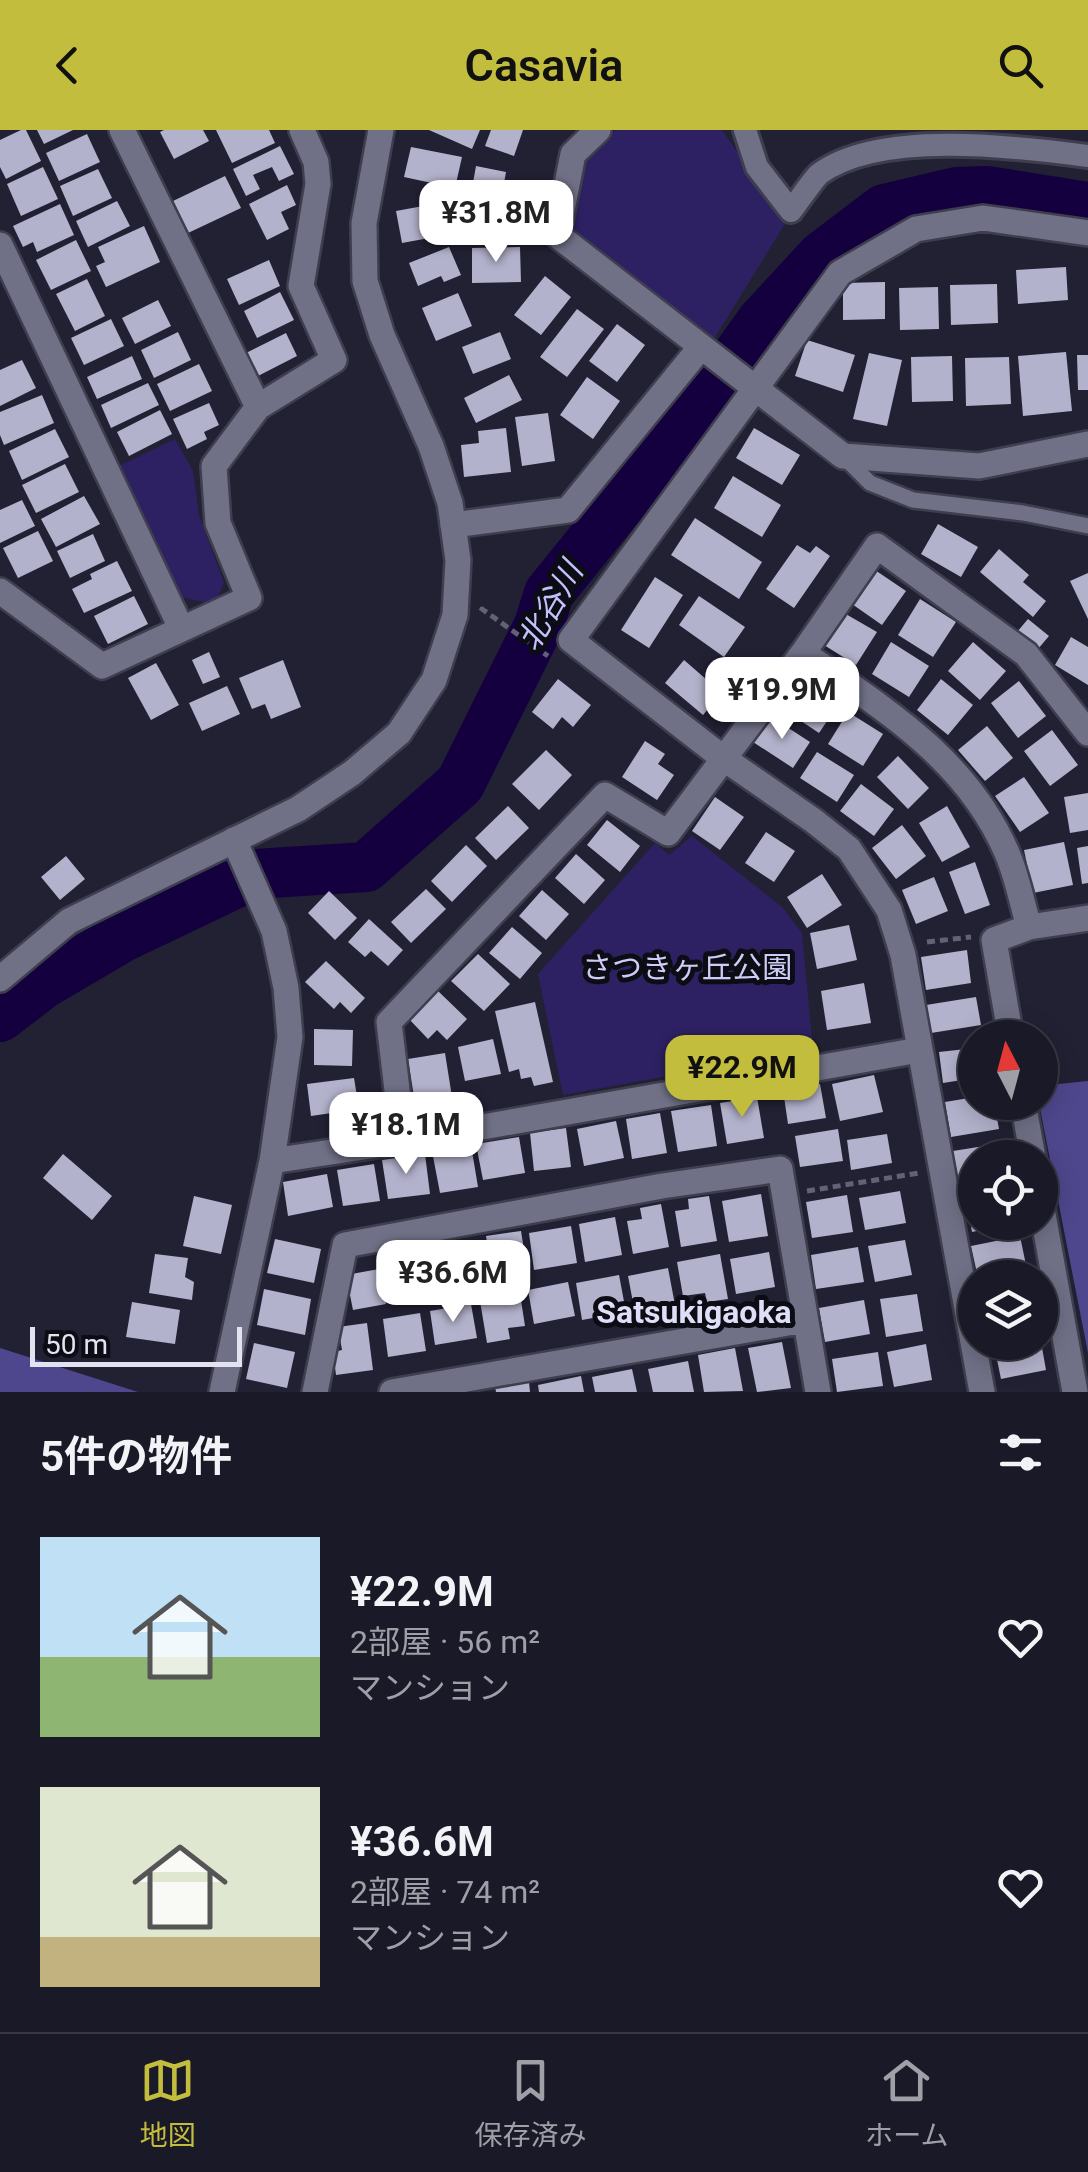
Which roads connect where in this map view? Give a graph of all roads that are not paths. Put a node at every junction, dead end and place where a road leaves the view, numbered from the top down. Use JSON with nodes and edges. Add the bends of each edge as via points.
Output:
{"nodes":[{"id":1,"x":122,"y":130,"type":"edge"},
{"id":2,"x":302,"y":130,"type":"edge"},
{"id":3,"x":382,"y":130,"type":"edge"},
{"id":4,"x":598,"y":130,"type":"edge"},
{"id":5,"x":745,"y":130,"type":"edge"},
{"id":6,"x":1088,"y":156,"type":"edge"},
{"id":7,"x":1088,"y":233,"type":"edge"},
{"id":8,"x":0,"y":245,"type":"edge"},
{"id":9,"x":701,"y":348,"type":"junction"},
{"id":10,"x":753,"y":389,"type":"junction"},
{"id":11,"x":258,"y":407,"type":"junction"},
{"id":12,"x":1088,"y":444,"type":"edge"},
{"id":13,"x":843,"y":456,"type":"junction"},
{"id":14,"x":453,"y":525,"type":"junction"},
{"id":15,"x":1088,"y":526,"type":"edge"},
{"id":16,"x":0,"y":592,"type":"edge"},
{"id":17,"x":181,"y":628,"type":"junction"},
{"id":18,"x":802,"y":653,"type":"junction"},
{"id":19,"x":1088,"y":733,"type":"edge"},
{"id":20,"x":723,"y":758,"type":"junction"},
{"id":21,"x":234,"y":842,"type":"junction"},
{"id":22,"x":1088,"y":918,"type":"edge"},
{"id":23,"x":1029,"y":927,"type":"junction"},
{"id":24,"x":0,"y":979,"type":"edge"},
{"id":25,"x":1008,"y":1020,"type":"edge"},
{"id":26,"x":919,"y":1050,"type":"junction"},
{"id":27,"x":403,"y":1141,"type":"junction"},
{"id":28,"x":272,"y":1161,"type":"junction"},
{"id":29,"x":1048,"y":1240,"type":"edge"},
{"id":30,"x":805,"y":1320,"type":"junction"},
{"id":31,"x":222,"y":1392,"type":"edge"},
{"id":32,"x":315,"y":1392,"type":"edge"},
{"id":33,"x":392,"y":1392,"type":"edge"},
{"id":34,"x":818,"y":1392,"type":"edge"},
{"id":35,"x":982,"y":1392,"type":"edge"},
{"id":36,"x":1075,"y":1392,"type":"edge"}],
"edges":[{"from":1,"to":11,"type":"street"},
{"from":2,"to":11,"type":"street","via":[[318,184],[301,286],[334,360]]},
{"from":3,"to":14,"type":"street","via":[[364,223],[364,281],[431,446]]},
{"from":4,"to":9,"type":"street","via":[[574,154],[557,235]]},
{"from":5,"to":6,"type":"street","via":[[757,167],[791,211],[821,172],[854,151],[902,140],[940,136]]},
{"from":7,"to":10,"type":"street","via":[[982,218],[916,230],[840,273]]},
{"from":8,"to":17,"type":"street"},
{"from":9,"to":10,"type":"street"},
{"from":9,"to":14,"type":"street","via":[[568,510]]},
{"from":10,"to":13,"type":"street"},
{"from":10,"to":20,"type":"street","via":[[571,640]]},
{"from":11,"to":17,"type":"street","via":[[214,466],[218,523],[249,598]]},
{"from":12,"to":13,"type":"street","via":[[979,466]]},
{"from":13,"to":15,"type":"lane","via":[[870,484],[913,500]]},
{"from":14,"to":21,"type":"street","via":[[455,614],[434,680],[400,732],[298,810]]},
{"from":16,"to":17,"type":"street","via":[[102,666]]},
{"from":18,"to":19,"type":"street","via":[[877,546],[1026,654]]},
{"from":18,"to":20,"type":"street"},
{"from":18,"to":23,"type":"street","via":[[912,728],[961,779],[1008,855]]},
{"from":20,"to":26,"type":"street","via":[[849,849],[889,910]]},
{"from":20,"to":27,"type":"street","via":[[668,833],[605,795],[389,1022]]},
{"from":21,"to":24,"type":"street","via":[[69,922]]},
{"from":21,"to":28,"type":"street","via":[[274,931],[286,988],[290,1038]]},
{"from":22,"to":23,"type":"street"},
{"from":23,"to":25,"type":"street","via":[[994,940]]},
{"from":26,"to":27,"type":"street"},
{"from":26,"to":35,"type":"street"},
{"from":27,"to":28,"type":"street"},
{"from":28,"to":31,"type":"street"},
{"from":29,"to":36,"type":"street"},
{"from":30,"to":32,"type":"street","via":[[780,1169],[662,1186],[345,1245]]},
{"from":30,"to":33,"type":"street"},
{"from":30,"to":34,"type":"street"}]}
